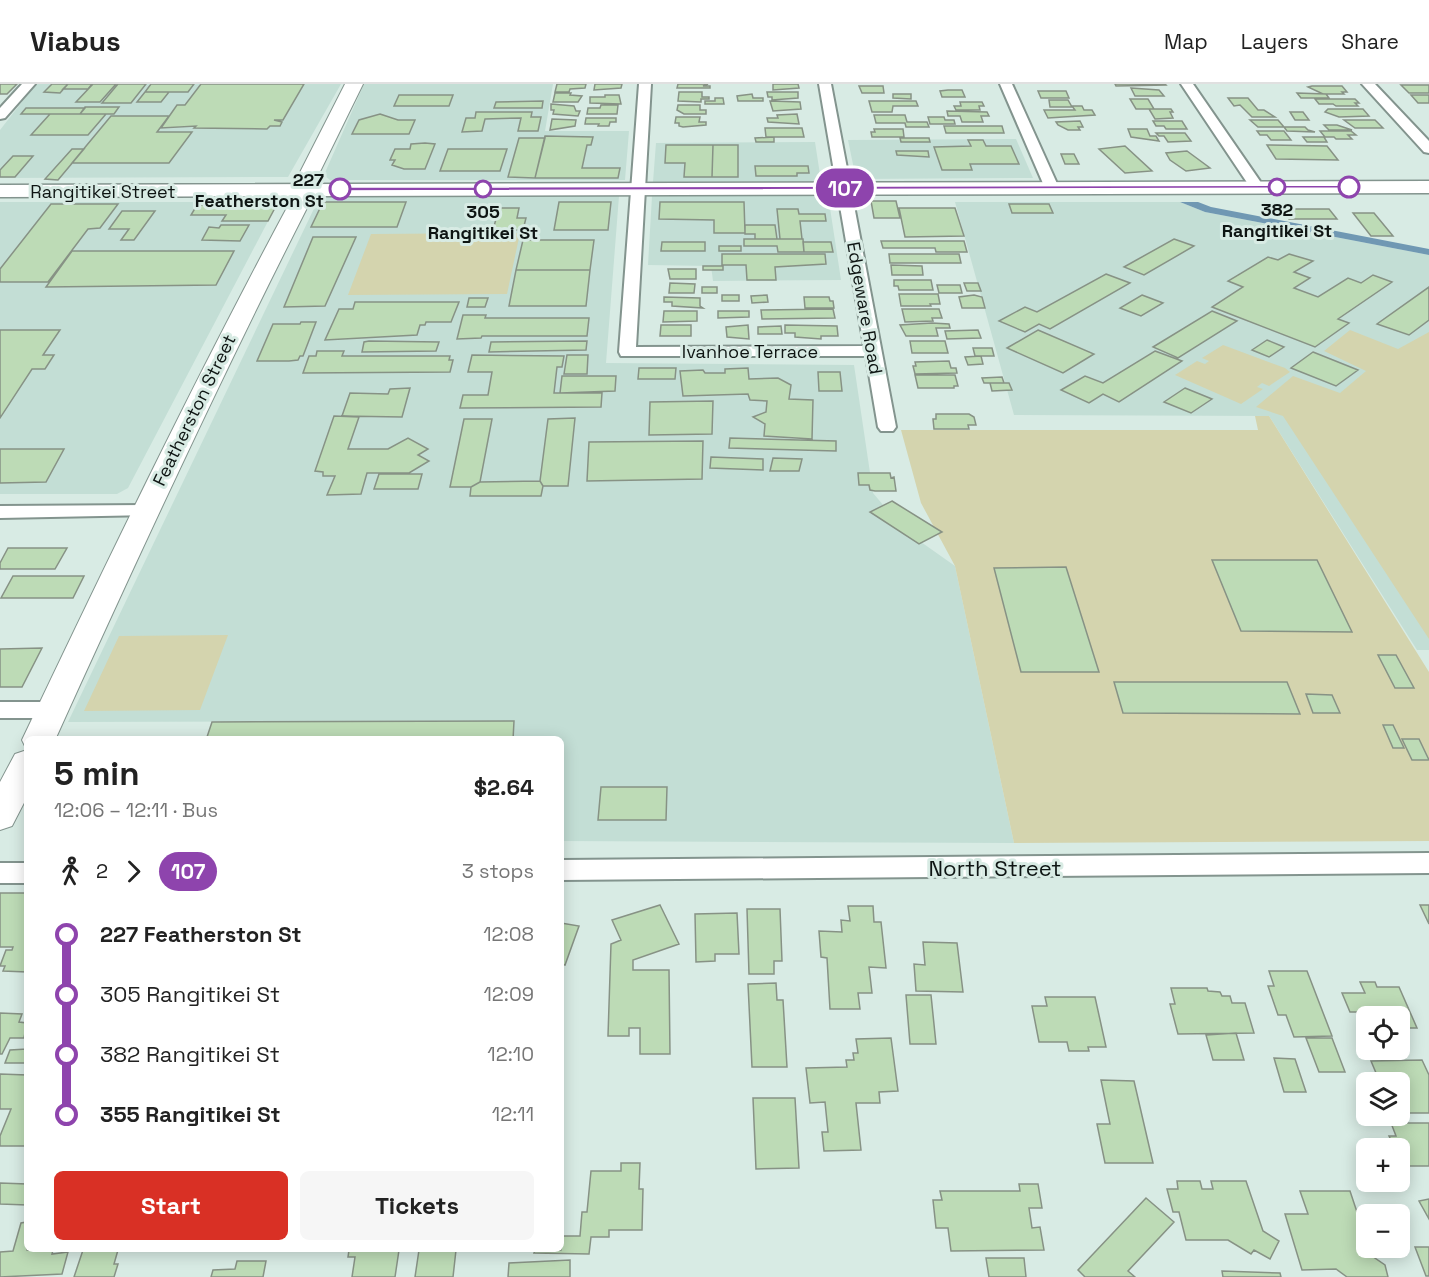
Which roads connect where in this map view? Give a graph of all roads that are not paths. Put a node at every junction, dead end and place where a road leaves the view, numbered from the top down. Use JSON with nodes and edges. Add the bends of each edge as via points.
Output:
{"nodes":[{"id":1,"x":29,"y":84,"type":"edge"},
{"id":2,"x":354,"y":84,"type":"edge"},
{"id":3,"x":645,"y":84,"type":"edge"},
{"id":4,"x":825,"y":84,"type":"edge"},
{"id":5,"x":1006,"y":84,"type":"edge"},
{"id":6,"x":1187,"y":84,"type":"edge"},
{"id":7,"x":1368,"y":84,"type":"edge"},
{"id":8,"x":0,"y":115,"type":"edge"},
{"id":9,"x":1429,"y":149,"type":"edge"},
{"id":10,"x":1257,"y":187,"type":"junction"},
{"id":11,"x":1429,"y":187,"type":"edge"},
{"id":12,"x":844,"y":188,"type":"junction"},
{"id":13,"x":1052,"y":188,"type":"junction"},
{"id":14,"x":636,"y":189,"type":"junction"},
{"id":15,"x":0,"y":190,"type":"edge"},
{"id":16,"x":301,"y":190,"type":"junction"},
{"id":17,"x":874,"y":351,"type":"junction"},
{"id":18,"x":887,"y":427,"type":"dead end"},
{"id":19,"x":145,"y":511,"type":"junction"},
{"id":20,"x":0,"y":512,"type":"edge"},
{"id":21,"x":0,"y":710,"type":"edge"},
{"id":22,"x":53,"y":710,"type":"junction"},
{"id":23,"x":40,"y":736,"type":"edge"},
{"id":24,"x":24,"y":768,"type":"edge"},
{"id":25,"x":0,"y":817,"type":"edge"},
{"id":26,"x":1429,"y":863,"type":"edge"},
{"id":27,"x":564,"y":870,"type":"edge"},
{"id":28,"x":0,"y":873,"type":"edge"},
{"id":29,"x":24,"y":873,"type":"edge"}],
"edges":[{"from":1,"to":8,"type":"street"},
{"from":2,"to":16,"type":"main road","name":"Featherston Street"},
{"from":3,"to":14,"type":"street"},
{"from":4,"to":12,"type":"street","name":"Edgeware Road"},
{"from":5,"to":13,"type":"street"},
{"from":6,"to":10,"type":"street"},
{"from":7,"to":9,"type":"street"},
{"from":10,"to":11,"type":"highway","name":"Rangitikei Street"},
{"from":10,"to":13,"type":"highway","name":"Rangitikei Street"},
{"from":12,"to":13,"type":"highway","name":"Rangitikei Street"},
{"from":12,"to":14,"type":"highway","name":"Rangitikei Street"},
{"from":12,"to":17,"type":"street","name":"Edgeware Road"},
{"from":14,"to":16,"type":"highway","name":"Rangitikei Street"},
{"from":14,"to":17,"type":"street","name":"Ivanhoe Terrace","via":[[627,352]]},
{"from":15,"to":16,"type":"highway","name":"Rangitikei Street"},
{"from":16,"to":19,"type":"main road","name":"Featherston Street","via":[[300,202],[278,248]]},
{"from":17,"to":18,"type":"street","name":"Edgeware Road"},
{"from":19,"to":20,"type":"street"},
{"from":19,"to":22,"type":"main road","name":"Featherston Street"},
{"from":21,"to":22,"type":"street"},
{"from":22,"to":23,"type":"main road","name":"Featherston Street"},
{"from":24,"to":25,"type":"main road"},
{"from":26,"to":27,"type":"street","name":"North Street"},
{"from":28,"to":29,"type":"street"}]}
